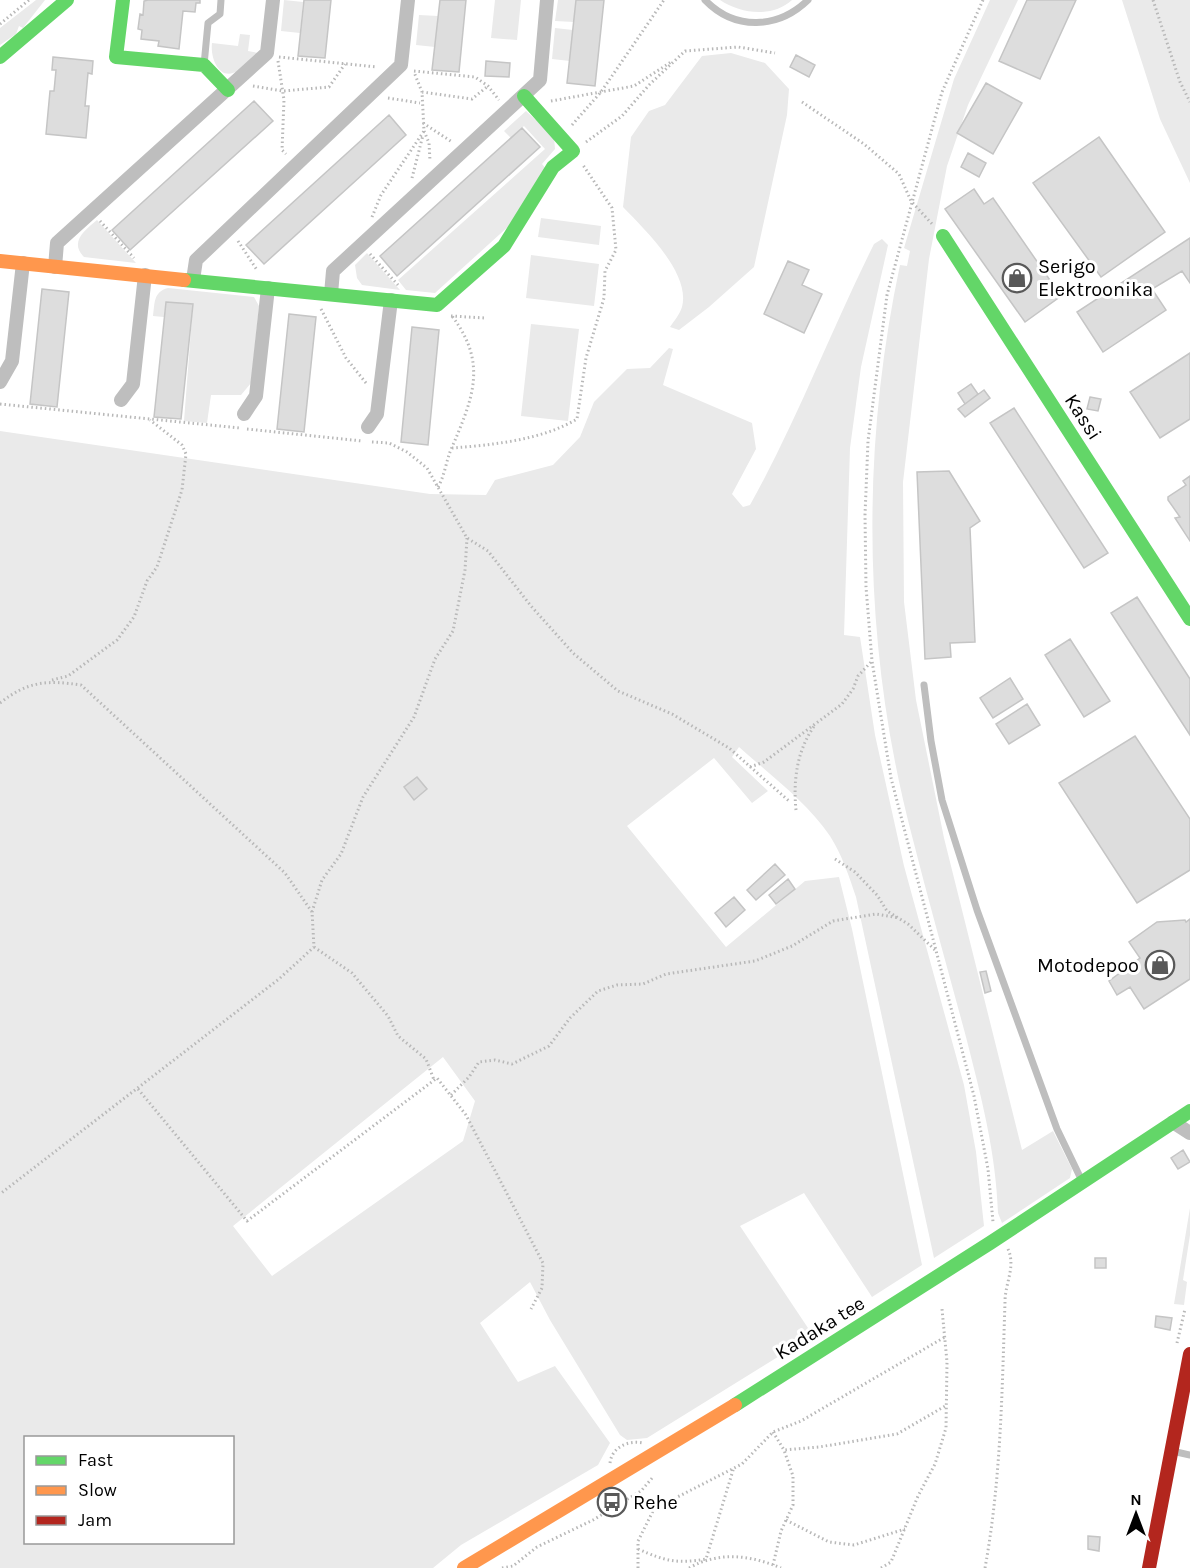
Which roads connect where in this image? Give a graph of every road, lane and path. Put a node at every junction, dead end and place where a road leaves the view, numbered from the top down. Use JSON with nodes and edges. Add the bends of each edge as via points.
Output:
{"nodes":[{"id":1,"x":29,"y":0,"type":"edge"},
{"id":2,"x":67,"y":0,"type":"edge"},
{"id":3,"x":123,"y":0,"type":"edge"},
{"id":4,"x":221,"y":0,"type":"edge"},
{"id":5,"x":273,"y":0,"type":"edge"},
{"id":6,"x":408,"y":0,"type":"edge"},
{"id":7,"x":547,"y":0,"type":"edge"},
{"id":8,"x":664,"y":0,"type":"edge"},
{"id":9,"x":705,"y":0,"type":"edge"},
{"id":10,"x":808,"y":0,"type":"edge"},
{"id":11,"x":983,"y":0,"type":"edge"},
{"id":12,"x":1153,"y":0,"type":"edge"},
{"id":13,"x":0,"y":24,"type":"edge"},
{"id":14,"x":685,"y":51,"type":"junction"},
{"id":15,"x":775,"y":52,"type":"dead end"},
{"id":16,"x":0,"y":57,"type":"edge"},
{"id":17,"x":345,"y":63,"type":"junction"},
{"id":18,"x":204,"y":65,"type":"junction"},
{"id":19,"x":397,"y":69,"type":"junction"},
{"id":20,"x":413,"y":70,"type":"junction"},
{"id":21,"x":246,"y":85,"type":"dead end"},
{"id":22,"x":488,"y":86,"type":"junction"},
{"id":23,"x":228,"y":90,"type":"junction"},
{"id":24,"x":283,"y":91,"type":"junction"},
{"id":25,"x":422,"y":92,"type":"junction"},
{"id":26,"x":601,"y":92,"type":"junction"},
{"id":27,"x":383,"y":98,"type":"dead end"},
{"id":28,"x":528,"y":100,"type":"junction"},
{"id":29,"x":802,"y":102,"type":"dead end"},
{"id":30,"x":1190,"y":102,"type":"edge"},
{"id":31,"x":421,"y":103,"type":"junction"},
{"id":32,"x":508,"y":111,"type":"junction"},
{"id":33,"x":423,"y":123,"type":"junction"},
{"id":34,"x":424,"y":131,"type":"junction"},
{"id":35,"x":562,"y":138,"type":"junction"},
{"id":36,"x":464,"y":150,"type":"junction"},
{"id":37,"x":573,"y":151,"type":"junction"},
{"id":38,"x":296,"y":165,"type":"junction"},
{"id":39,"x":436,"y":176,"type":"junction"},
{"id":40,"x":381,"y":195,"type":"dead end"},
{"id":41,"x":411,"y":198,"type":"junction"},
{"id":42,"x":911,"y":201,"type":"junction"},
{"id":43,"x":97,"y":217,"type":"dead end"},
{"id":44,"x":233,"y":235,"type":"dead end"},
{"id":45,"x":943,"y":236,"type":"joint"},
{"id":46,"x":367,"y":250,"type":"dead end"},
{"id":47,"x":0,"y":261,"type":"edge"},
{"id":48,"x":23,"y":263,"type":"junction"},
{"id":49,"x":55,"y":267,"type":"junction"},
{"id":50,"x":143,"y":270,"type":"junction"},
{"id":51,"x":193,"y":280,"type":"junction"},
{"id":52,"x":265,"y":283,"type":"junction"},
{"id":53,"x":405,"y":293,"type":"dead end"},
{"id":54,"x":331,"y":294,"type":"junction"},
{"id":55,"x":391,"y":300,"type":"junction"},
{"id":56,"x":318,"y":302,"type":"dead end"},
{"id":57,"x":452,"y":316,"type":"dead end"},
{"id":58,"x":0,"y":382,"type":"edge"},
{"id":59,"x":379,"y":399,"type":"junction"},
{"id":60,"x":121,"y":400,"type":"dead end"},
{"id":61,"x":0,"y":404,"type":"edge"},
{"id":62,"x":244,"y":414,"type":"dead end"},
{"id":63,"x":149,"y":419,"type":"junction"},
{"id":64,"x":368,"y":428,"type":"dead end"},
{"id":65,"x":452,"y":448,"type":"junction"},
{"id":66,"x":438,"y":487,"type":"junction"},
{"id":67,"x":467,"y":538,"type":"junction"},
{"id":68,"x":1190,"y":619,"type":"edge"},
{"id":69,"x":872,"y":661,"type":"junction"},
{"id":70,"x":50,"y":680,"type":"junction"},
{"id":71,"x":924,"y":685,"type":"dead end"},
{"id":72,"x":0,"y":703,"type":"edge"},
{"id":73,"x":816,"y":724,"type":"junction"},
{"id":74,"x":750,"y":767,"type":"junction"},
{"id":75,"x":789,"y":801,"type":"dead end"},
{"id":76,"x":796,"y":810,"type":"dead end"},
{"id":77,"x":835,"y":859,"type":"dead end"},
{"id":78,"x":312,"y":912,"type":"junction"},
{"id":79,"x":899,"y":918,"type":"junction"},
{"id":80,"x":314,"y":947,"type":"junction"},
{"id":81,"x":936,"y":951,"type":"junction"},
{"id":82,"x":434,"y":1080,"type":"junction"},
{"id":83,"x":138,"y":1089,"type":"junction"},
{"id":84,"x":451,"y":1095,"type":"junction"},
{"id":85,"x":1190,"y":1111,"type":"edge"},
{"id":86,"x":1173,"y":1122,"type":"junction"},
{"id":87,"x":1190,"y":1134,"type":"edge"},
{"id":88,"x":1082,"y":1182,"type":"junction"},
{"id":89,"x":0,"y":1194,"type":"edge"},
{"id":90,"x":991,"y":1199,"type":"dead end"},
{"id":91,"x":1005,"y":1299,"type":"dead end"},
{"id":92,"x":531,"y":1310,"type":"dead end"},
{"id":93,"x":942,"y":1310,"type":"dead end"},
{"id":94,"x":945,"y":1337,"type":"junction"},
{"id":95,"x":1190,"y":1354,"type":"edge"},
{"id":96,"x":946,"y":1405,"type":"junction"},
{"id":97,"x":773,"y":1432,"type":"junction"},
{"id":98,"x":784,"y":1450,"type":"junction"},
{"id":99,"x":1172,"y":1451,"type":"junction"},
{"id":100,"x":1190,"y":1455,"type":"edge"},
{"id":101,"x":734,"y":1467,"type":"junction"},
{"id":102,"x":786,"y":1520,"type":"junction"},
{"id":103,"x":905,"y":1529,"type":"junction"},
{"id":104,"x":638,"y":1549,"type":"junction"},
{"id":105,"x":706,"y":1559,"type":"junction"},
{"id":106,"x":773,"y":1565,"type":"junction"},
{"id":107,"x":464,"y":1568,"type":"edge"},
{"id":108,"x":638,"y":1568,"type":"edge"},
{"id":109,"x":689,"y":1568,"type":"edge"},
{"id":110,"x":781,"y":1568,"type":"edge"},
{"id":111,"x":881,"y":1568,"type":"edge"},
{"id":112,"x":985,"y":1568,"type":"edge"},
{"id":113,"x":1149,"y":1568,"type":"edge"}],
"edges":[{"from":1,"to":13,"type":"path"},
{"from":2,"to":16,"type":"street"},
{"from":3,"to":18,"type":"street","via":[[116,57]]},
{"from":4,"to":18,"type":"lane","via":[[220,14],[208,23]]},
{"from":5,"to":23,"type":"street","via":[[267,53]]},
{"from":6,"to":19,"type":"street","via":[[401,65]]},
{"from":7,"to":28,"type":"street","via":[[540,80]]},
{"from":8,"to":26,"type":"path"},
{"from":9,"to":10,"type":"lane","via":[[731,19],[760,23],[787,16]]},
{"from":11,"to":42,"type":"path","via":[[942,92]]},
{"from":12,"to":30,"type":"path"},
{"from":14,"to":15,"type":"path","via":[[738,47]]},
{"from":14,"to":26,"type":"path","via":[[634,86]]},
{"from":14,"to":37,"type":"path","via":[[622,117]]},
{"from":17,"to":19,"type":"path"},
{"from":17,"to":24,"type":"path","via":[[329,87]]},
{"from":17,"to":24,"type":"path","via":[[277,57]]},
{"from":18,"to":23,"type":"street"},
{"from":19,"to":20,"type":"path"},
{"from":19,"to":38,"type":"street"},
{"from":20,"to":22,"type":"path","via":[[475,77]]},
{"from":20,"to":25,"type":"path"},
{"from":21,"to":24,"type":"path"},
{"from":22,"to":25,"type":"path","via":[[472,99]]},
{"from":22,"to":32,"type":"path"},
{"from":23,"to":49,"type":"street","via":[[57,243]]},
{"from":24,"to":38,"type":"path","via":[[282,150]]},
{"from":25,"to":31,"type":"path"},
{"from":26,"to":28,"type":"path"},
{"from":26,"to":35,"type":"path"},
{"from":27,"to":31,"type":"path"},
{"from":28,"to":32,"type":"street"},
{"from":28,"to":35,"type":"street"},
{"from":29,"to":42,"type":"path","via":[[864,144],[899,174]]},
{"from":31,"to":33,"type":"path"},
{"from":32,"to":36,"type":"street"},
{"from":33,"to":34,"type":"path"},
{"from":33,"to":36,"type":"path"},
{"from":34,"to":39,"type":"path"},
{"from":34,"to":40,"type":"path"},
{"from":34,"to":41,"type":"path"},
{"from":35,"to":37,"type":"street"},
{"from":36,"to":39,"type":"street"},
{"from":37,"to":55,"type":"street","via":[[553,167],[504,246],[437,305]]},
{"from":37,"to":65,"type":"path","via":[[612,208],[616,250],[605,270],[604,298],[586,358],[577,419],[559,430]]},
{"from":38,"to":51,"type":"street","via":[[196,260]]},
{"from":39,"to":41,"type":"street"},
{"from":41,"to":54,"type":"street","via":[[333,271]]},
{"from":42,"to":45,"type":"path"},
{"from":42,"to":69,"type":"path","via":[[886,295],[868,441],[866,587]]},
{"from":43,"to":50,"type":"path"},
{"from":44,"to":52,"type":"path"},
{"from":45,"to":68,"type":"street","name":"Kassi"},
{"from":46,"to":53,"type":"path"},
{"from":47,"to":48,"type":"street"},
{"from":48,"to":49,"type":"street"},
{"from":48,"to":58,"type":"street","via":[[12,361]]},
{"from":49,"to":50,"type":"street"},
{"from":50,"to":51,"type":"street"},
{"from":50,"to":60,"type":"street","via":[[133,384]]},
{"from":51,"to":52,"type":"street"},
{"from":52,"to":54,"type":"street"},
{"from":52,"to":62,"type":"street","via":[[256,396]]},
{"from":54,"to":55,"type":"street"},
{"from":55,"to":59,"type":"street"},
{"from":56,"to":59,"type":"path","via":[[346,358]]},
{"from":57,"to":65,"type":"path","via":[[475,360],[475,373]]},
{"from":59,"to":64,"type":"street","via":[[377,414]]},
{"from":61,"to":63,"type":"path"},
{"from":63,"to":66,"type":"path","via":[[389,443],[427,468]]},
{"from":63,"to":70,"type":"path","via":[[182,445],[186,454],[179,499],[157,567],[147,581],[134,617],[117,640],[68,676]]},
{"from":65,"to":66,"type":"path"},
{"from":66,"to":67,"type":"path"},
{"from":67,"to":74,"type":"path","via":[[488,551],[573,653],[618,691],[672,714],[729,748]]},
{"from":67,"to":78,"type":"path","via":[[453,631],[435,659],[414,717],[363,796],[341,854],[322,880]]},
{"from":69,"to":73,"type":"path","via":[[842,704]]},
{"from":69,"to":81,"type":"path","via":[[891,778]]},
{"from":70,"to":72,"type":"path","via":[[15,692]]},
{"from":70,"to":78,"type":"path","via":[[81,685],[285,873]]},
{"from":71,"to":88,"type":"lane","via":[[942,800],[977,910],[1057,1129]]},
{"from":73,"to":74,"type":"path","via":[[764,762]]},
{"from":73,"to":76,"type":"path","via":[[802,748],[795,781]]},
{"from":74,"to":75,"type":"path"},
{"from":77,"to":79,"type":"path","via":[[855,872],[886,911]]},
{"from":78,"to":80,"type":"path"},
{"from":79,"to":81,"type":"path"},
{"from":79,"to":84,"type":"path","via":[[876,914],[833,921],[792,946],[755,961],[666,974],[643,984],[617,985],[598,991],[549,1046],[512,1064],[478,1062]]},
{"from":80,"to":82,"type":"path","via":[[352,973],[388,1016],[398,1036],[426,1059]]},
{"from":80,"to":83,"type":"path"},
{"from":81,"to":90,"type":"path","via":[[974,1095]]},
{"from":82,"to":83,"type":"path","via":[[247,1221]]},
{"from":82,"to":84,"type":"path","via":[[437,1078]]},
{"from":83,"to":89,"type":"path"},
{"from":84,"to":92,"type":"path","via":[[466,1115],[543,1263],[542,1287]]},
{"from":85,"to":86,"type":"street","name":"Kadaka tee"},
{"from":86,"to":87,"type":"street"},
{"from":86,"to":88,"type":"street","name":"Kadaka tee"},
{"from":88,"to":107,"type":"street","name":"Kadaka tee","via":[[636,1467]]},
{"from":91,"to":112,"type":"path","via":[[1000,1458]]},
{"from":93,"to":94,"type":"path"},
{"from":94,"to":96,"type":"path"},
{"from":94,"to":97,"type":"path","via":[[801,1421]]},
{"from":95,"to":99,"type":"street"},
{"from":96,"to":98,"type":"path","via":[[897,1434]]},
{"from":96,"to":103,"type":"path","via":[[946,1428],[935,1464]]},
{"from":97,"to":98,"type":"path"},
{"from":97,"to":101,"type":"path","via":[[742,1464]]},
{"from":98,"to":102,"type":"path","via":[[793,1476],[793,1505]]},
{"from":99,"to":100,"type":"lane"},
{"from":99,"to":113,"type":"street"},
{"from":101,"to":104,"type":"path","via":[[654,1509],[638,1540]]},
{"from":101,"to":105,"type":"path"},
{"from":102,"to":103,"type":"path","via":[[829,1542],[854,1545]]},
{"from":102,"to":106,"type":"path"},
{"from":103,"to":111,"type":"path","via":[[891,1562]]},
{"from":104,"to":105,"type":"path","via":[[662,1560],[681,1563]]},
{"from":104,"to":108,"type":"path"},
{"from":105,"to":106,"type":"path","via":[[733,1557]]},
{"from":105,"to":109,"type":"path"},
{"from":106,"to":110,"type":"path"}]}
